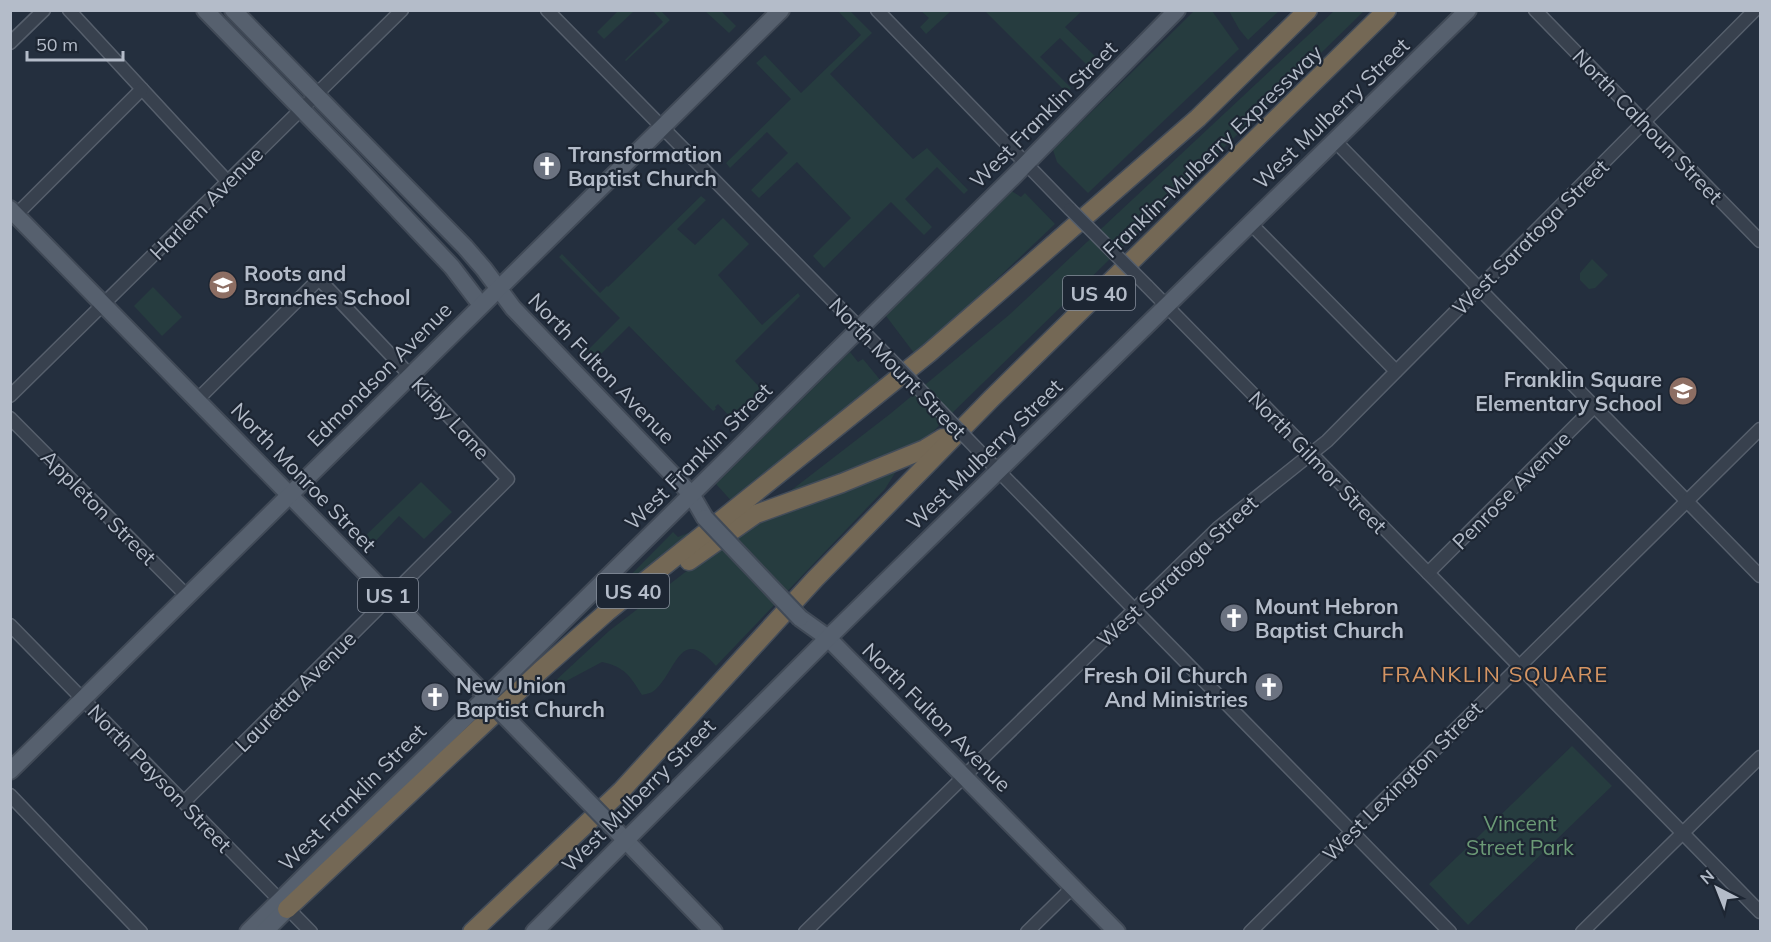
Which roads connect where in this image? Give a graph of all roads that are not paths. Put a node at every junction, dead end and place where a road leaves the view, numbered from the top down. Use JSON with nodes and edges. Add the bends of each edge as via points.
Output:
{"nodes":[{"id":1,"x":44,"y":10,"type":"edge"},
{"id":2,"x":69,"y":10,"type":"edge"},
{"id":3,"x":205,"y":10,"type":"edge"},
{"id":4,"x":233,"y":10,"type":"edge"},
{"id":5,"x":402,"y":10,"type":"edge"},
{"id":6,"x":548,"y":10,"type":"edge"},
{"id":7,"x":781,"y":10,"type":"edge"},
{"id":8,"x":877,"y":10,"type":"edge"},
{"id":9,"x":1178,"y":10,"type":"edge"},
{"id":10,"x":1308,"y":10,"type":"edge"},
{"id":11,"x":1388,"y":10,"type":"edge"},
{"id":12,"x":1468,"y":10,"type":"edge"},
{"id":13,"x":1535,"y":10,"type":"edge"},
{"id":14,"x":1755,"y":10,"type":"edge"},
{"id":15,"x":12,"y":38,"type":"edge"},
{"id":16,"x":142,"y":89,"type":"junction"},
{"id":17,"x":316,"y":95,"type":"junction"},
{"id":18,"x":302,"y":109,"type":"junction"},
{"id":19,"x":1644,"y":122,"type":"junction"},
{"id":20,"x":662,"y":127,"type":"junction"},
{"id":21,"x":1335,"y":141,"type":"junction"},
{"id":22,"x":1026,"y":164,"type":"junction"},
{"id":23,"x":228,"y":182,"type":"junction"},
{"id":24,"x":13,"y":212,"type":"edge"},
{"id":25,"x":1251,"y":224,"type":"junction"},
{"id":26,"x":1761,"y":241,"type":"edge"},
{"id":27,"x":498,"y":288,"type":"junction"},
{"id":28,"x":1479,"y":288,"type":"junction"},
{"id":29,"x":104,"y":305,"type":"junction"},
{"id":30,"x":481,"y":305,"type":"junction"},
{"id":31,"x":1166,"y":306,"type":"junction"},
{"id":32,"x":859,"y":328,"type":"junction"},
{"id":33,"x":1396,"y":371,"type":"junction"},
{"id":34,"x":410,"y":375,"type":"junction"},
{"id":35,"x":10,"y":396,"type":"edge"},
{"id":36,"x":197,"y":400,"type":"junction"},
{"id":37,"x":1595,"y":406,"type":"junction"},
{"id":38,"x":10,"y":418,"type":"edge"},
{"id":39,"x":965,"y":425,"type":"junction"},
{"id":40,"x":1761,"y":429,"type":"edge"},
{"id":41,"x":1311,"y":454,"type":"junction"},
{"id":42,"x":998,"y":471,"type":"junction"},
{"id":43,"x":508,"y":479,"type":"joint"},
{"id":44,"x":290,"y":494,"type":"junction"},
{"id":45,"x":692,"y":494,"type":"junction"},
{"id":46,"x":1688,"y":500,"type":"junction"},
{"id":47,"x":1428,"y":573,"type":"junction"},
{"id":48,"x":1761,"y":576,"type":"edge"},
{"id":49,"x":187,"y":596,"type":"junction"},
{"id":50,"x":390,"y":597,"type":"junction"},
{"id":51,"x":1134,"y":610,"type":"junction"},
{"id":52,"x":10,"y":625,"type":"edge"},
{"id":53,"x":828,"y":638,"type":"junction"},
{"id":54,"x":1519,"y":666,"type":"junction"},
{"id":55,"x":83,"y":699,"type":"junction"},
{"id":56,"x":491,"y":702,"type":"junction"},
{"id":57,"x":1761,"y":758,"type":"edge"},
{"id":58,"x":10,"y":771,"type":"edge"},
{"id":59,"x":964,"y":776,"type":"junction"},
{"id":60,"x":10,"y":795,"type":"edge"},
{"id":61,"x":183,"y":802,"type":"junction"},
{"id":62,"x":1352,"y":831,"type":"junction"},
{"id":63,"x":1683,"y":833,"type":"junction"},
{"id":64,"x":625,"y":840,"type":"junction"},
{"id":65,"x":1073,"y":887,"type":"junction"},
{"id":66,"x":283,"y":905,"type":"junction"},
{"id":67,"x":1761,"y":912,"type":"edge"},
{"id":68,"x":141,"y":932,"type":"edge"},
{"id":69,"x":248,"y":932,"type":"edge"},
{"id":70,"x":264,"y":932,"type":"edge"},
{"id":71,"x":310,"y":932,"type":"edge"},
{"id":72,"x":472,"y":932,"type":"edge"},
{"id":73,"x":534,"y":932,"type":"edge"},
{"id":74,"x":714,"y":932,"type":"edge"},
{"id":75,"x":805,"y":932,"type":"edge"},
{"id":76,"x":1027,"y":932,"type":"edge"},
{"id":77,"x":1117,"y":932,"type":"edge"},
{"id":78,"x":1250,"y":932,"type":"edge"},
{"id":79,"x":1450,"y":932,"type":"edge"},
{"id":80,"x":1582,"y":932,"type":"edge"}],
"edges":[{"from":1,"to":15,"type":"street"},
{"from":2,"to":16,"type":"street"},
{"from":3,"to":18,"type":"main road"},
{"from":4,"to":17,"type":"main road","name":"North Fulton Avenue"},
{"from":5,"to":17,"type":"street","name":"Harlem Avenue"},
{"from":6,"to":20,"type":"street","name":"North Mount Street"},
{"from":7,"to":20,"type":"main road","name":"Edmondson Avenue"},
{"from":8,"to":22,"type":"street","name":"North Gilmor Street"},
{"from":9,"to":22,"type":"main road","name":"West Franklin Street"},
{"from":10,"to":66,"type":"highway","name":"Franklin-Mulberry Expressway","number":"US 40","via":[[1198,118],[929,353],[608,611]]},
{"from":11,"to":39,"type":"highway","name":"Franklin-Mulberry Expressway","number":"US 40"},
{"from":12,"to":21,"type":"main road","name":"West Mulberry Street"},
{"from":13,"to":19,"type":"street","name":"North Calhoun Street"},
{"from":14,"to":19,"type":"street","name":"West Saratoga Street"},
{"from":16,"to":23,"type":"street"},
{"from":16,"to":24,"type":"street"},
{"from":17,"to":18,"type":"street","name":"Harlem Avenue"},
{"from":17,"to":27,"type":"main road","name":"North Fulton Avenue","via":[[465,247]]},
{"from":18,"to":23,"type":"street","name":"Harlem Avenue"},
{"from":18,"to":30,"type":"main road","via":[[452,267]]},
{"from":19,"to":26,"type":"street","name":"North Calhoun Street"},
{"from":19,"to":28,"type":"street","name":"West Saratoga Street"},
{"from":20,"to":27,"type":"main road","name":"Edmondson Avenue"},
{"from":20,"to":32,"type":"street","name":"North Mount Street"},
{"from":21,"to":25,"type":"main road","name":"West Mulberry Street"},
{"from":21,"to":28,"type":"street"},
{"from":22,"to":31,"type":"street","name":"North Gilmor Street","bridge":true},
{"from":22,"to":32,"type":"main road","name":"West Franklin Street"},
{"from":23,"to":29,"type":"street","name":"Harlem Avenue"},
{"from":24,"to":29,"type":"main road","name":"North Monroe Street","number":"US 1"},
{"from":25,"to":31,"type":"main road","name":"West Mulberry Street"},
{"from":25,"to":33,"type":"street"},
{"from":27,"to":30,"type":"main road","name":"Edmondson Avenue"},
{"from":27,"to":45,"type":"main road","name":"North Fulton Avenue"},
{"from":28,"to":33,"type":"street","name":"West Saratoga Street"},
{"from":28,"to":37,"type":"street"},
{"from":29,"to":35,"type":"street","name":"Harlem Avenue"},
{"from":29,"to":36,"type":"main road","name":"North Monroe Street","number":"US 1"},
{"from":30,"to":34,"type":"main road","name":"Edmondson Avenue"},
{"from":31,"to":41,"type":"street","name":"North Gilmor Street"},
{"from":31,"to":42,"type":"main road","name":"West Mulberry Street"},
{"from":32,"to":42,"type":"street","name":"North Mount Street","bridge":true},
{"from":32,"to":45,"type":"main road","name":"West Franklin Street"},
{"from":33,"to":41,"type":"street","name":"West Saratoga Street"},
{"from":34,"to":36,"type":"street","name":"Kirby Lane","via":[[319,279]]},
{"from":34,"to":43,"type":"street","name":"Kirby Lane"},
{"from":34,"to":44,"type":"main road","name":"Edmondson Avenue"},
{"from":36,"to":44,"type":"main road","name":"North Monroe Street","number":"US 1"},
{"from":37,"to":46,"type":"street"},
{"from":37,"to":47,"type":"street","name":"Penrose Avenue"},
{"from":38,"to":49,"type":"street","name":"Appleton Street"},
{"from":39,"to":66,"type":"highway","via":[[925,449],[756,514],[697,554],[598,634],[310,898]]},
{"from":39,"to":72,"type":"highway","name":"Franklin-Mulberry Expressway","number":"US 40","via":[[815,579],[621,790]]},
{"from":40,"to":46,"type":"street","name":"West Lexington Street"},
{"from":41,"to":47,"type":"street","name":"North Gilmor Street"},
{"from":41,"to":51,"type":"street","name":"West Saratoga Street","via":[[1218,528]]},
{"from":42,"to":51,"type":"street","name":"North Mount Street"},
{"from":42,"to":53,"type":"main road","name":"West Mulberry Street"},
{"from":43,"to":50,"type":"street","name":"Lauretta Avenue"},
{"from":44,"to":49,"type":"main road","name":"Edmondson Avenue"},
{"from":44,"to":50,"type":"main road","name":"North Monroe Street","number":"US 1"},
{"from":45,"to":53,"type":"main road","name":"North Fulton Avenue","bridge":true,"via":[[705,518],[800,618]]},
{"from":45,"to":56,"type":"main road","name":"West Franklin Street"},
{"from":46,"to":48,"type":"street"},
{"from":46,"to":54,"type":"street","name":"West Lexington Street"},
{"from":47,"to":54,"type":"street","name":"North Gilmor Street"},
{"from":49,"to":55,"type":"main road","name":"Edmondson Avenue"},
{"from":50,"to":56,"type":"main road","name":"North Monroe Street","number":"US 1"},
{"from":50,"to":61,"type":"street","name":"Lauretta Avenue"},
{"from":51,"to":59,"type":"street","name":"West Saratoga Street"},
{"from":51,"to":62,"type":"street","name":"North Mount Street"},
{"from":52,"to":55,"type":"street","name":"North Payson Street"},
{"from":53,"to":59,"type":"main road","name":"North Fulton Avenue"},
{"from":53,"to":64,"type":"main road","name":"West Mulberry Street"},
{"from":54,"to":62,"type":"street","name":"West Lexington Street"},
{"from":54,"to":63,"type":"street","name":"North Gilmor Street"},
{"from":55,"to":58,"type":"main road","name":"Edmondson Avenue"},
{"from":55,"to":61,"type":"street","name":"North Payson Street"},
{"from":56,"to":64,"type":"main road","name":"North Monroe Street","number":"US 1","bridge":true},
{"from":56,"to":66,"type":"main road","name":"West Franklin Street"},
{"from":57,"to":63,"type":"street"},
{"from":59,"to":65,"type":"main road","name":"North Fulton Avenue"},
{"from":59,"to":75,"type":"street","name":"West Saratoga Street"},
{"from":60,"to":68,"type":"street"},
{"from":61,"to":66,"type":"street","name":"North Payson Street"},
{"from":62,"to":78,"type":"street","name":"West Lexington Street"},
{"from":62,"to":79,"type":"street","name":"North Mount Street"},
{"from":63,"to":67,"type":"street","name":"North Gilmor Street"},
{"from":63,"to":80,"type":"street"},
{"from":64,"to":73,"type":"main road","name":"West Mulberry Street"},
{"from":64,"to":74,"type":"main road","name":"North Monroe Street","number":"US 1"},
{"from":65,"to":76,"type":"street"},
{"from":65,"to":77,"type":"main road","name":"North Fulton Avenue"},
{"from":66,"to":69,"type":"main road","name":"West Franklin Street"},
{"from":66,"to":70,"type":"main road","name":"West Franklin Street","number":"US 40"},
{"from":66,"to":71,"type":"street","name":"North Payson Street"}]}
